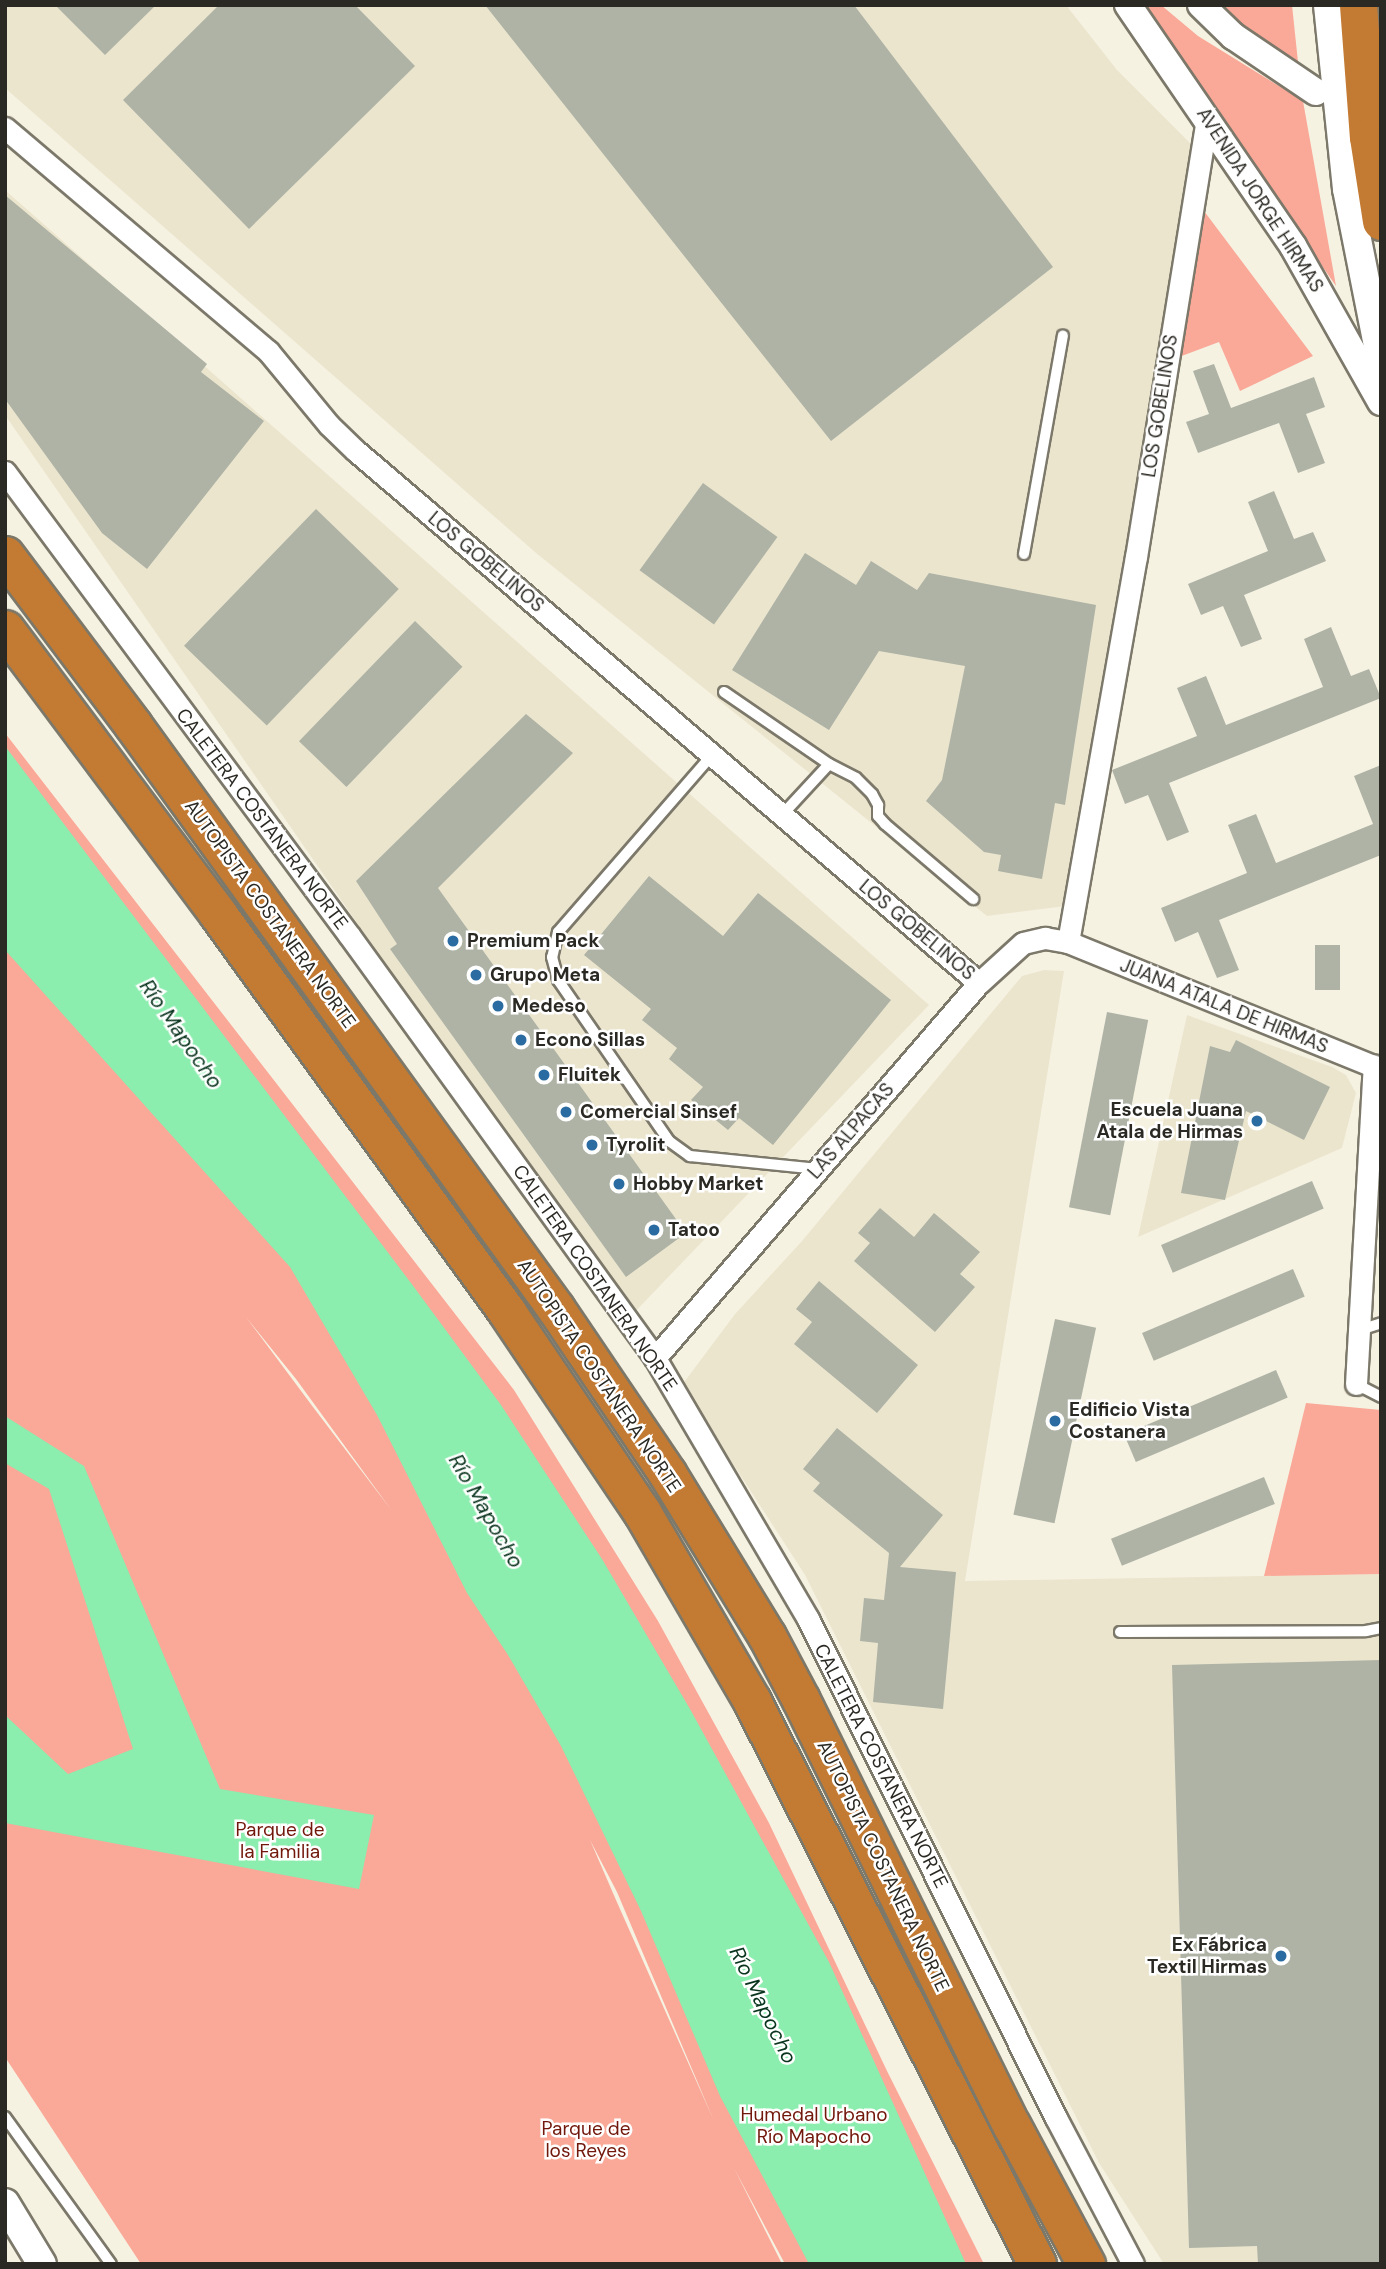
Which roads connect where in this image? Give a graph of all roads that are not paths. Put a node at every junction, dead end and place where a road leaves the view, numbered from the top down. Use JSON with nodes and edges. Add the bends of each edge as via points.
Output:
{"nodes":[{"id":1,"x":1128,"y":5,"type":"edge"},
{"id":2,"x":1201,"y":5,"type":"edge"},
{"id":3,"x":1328,"y":5,"type":"edge"},
{"id":4,"x":1358,"y":5,"type":"edge"},
{"id":5,"x":1316,"y":92,"type":"dead end"},
{"id":6,"x":1207,"y":118,"type":"junction"},
{"id":7,"x":5,"y":128,"type":"edge"},
{"id":8,"x":1381,"y":221,"type":"edge"},
{"id":9,"x":1063,"y":335,"type":"dead end"},
{"id":10,"x":1381,"y":360,"type":"edge"},
{"id":11,"x":1381,"y":402,"type":"edge"},
{"id":12,"x":5,"y":472,"type":"edge"},
{"id":13,"x":1024,"y":554,"type":"dead end"},
{"id":14,"x":5,"y":555,"type":"edge"},
{"id":15,"x":5,"y":629,"type":"edge"},
{"id":16,"x":724,"y":692,"type":"dead end"},
{"id":17,"x":712,"y":755,"type":"junction"},
{"id":18,"x":829,"y":764,"type":"junction"},
{"id":19,"x":782,"y":815,"type":"junction"},
{"id":20,"x":974,"y":899,"type":"dead end"},
{"id":21,"x":1068,"y":942,"type":"junction"},
{"id":22,"x":979,"y":983,"type":"junction"},
{"id":23,"x":1377,"y":1068,"type":"edge"},
{"id":24,"x":818,"y":1169,"type":"junction"},
{"id":25,"x":1381,"y":1323,"type":"edge"},
{"id":26,"x":1360,"y":1330,"type":"junction"},
{"id":27,"x":655,"y":1358,"type":"junction"},
{"id":28,"x":1356,"y":1384,"type":"joint"},
{"id":29,"x":1381,"y":1397,"type":"edge"},
{"id":30,"x":1381,"y":1628,"type":"edge"},
{"id":31,"x":1120,"y":1632,"type":"dead end"},
{"id":32,"x":5,"y":2117,"type":"edge"},
{"id":33,"x":5,"y":2203,"type":"edge"},
{"id":34,"x":42,"y":2264,"type":"edge"},
{"id":35,"x":111,"y":2264,"type":"edge"},
{"id":36,"x":1037,"y":2264,"type":"edge"},
{"id":37,"x":1086,"y":2264,"type":"edge"},
{"id":38,"x":1133,"y":2264,"type":"edge"}],
"edges":[{"from":1,"to":6,"type":"street","name":"AVENIDA JORGE HIRMAS"},
{"from":2,"to":5,"type":"street","via":[[1233,36]]},
{"from":3,"to":10,"type":"main road","via":[[1348,189]]},
{"from":4,"to":8,"type":"highway","via":[[1368,137]]},
{"from":6,"to":11,"type":"street","name":"AVENIDA JORGE HIRMAS","via":[[1293,246]]},
{"from":6,"to":21,"type":"street","name":"LOS GOBELINOS"},
{"from":7,"to":17,"type":"street","name":"LOS GOBELINOS","via":[[268,351],[356,451]]},
{"from":9,"to":13,"type":"lane"},
{"from":12,"to":27,"type":"street","name":"CALETERA COSTANERA NORTE"},
{"from":14,"to":37,"type":"highway","name":"AUTOPISTA COSTANERA NORTE","via":[[133,724],[556,1309],[667,1473],[802,1700],[1012,2126]]},
{"from":15,"to":36,"type":"highway","name":"AUTOPISTA COSTANERA NORTE","via":[[523,1334],[642,1512],[752,1701]]},
{"from":16,"to":18,"type":"lane"},
{"from":17,"to":19,"type":"street","name":"LOS GOBELINOS"},
{"from":17,"to":24,"type":"lane","via":[[558,932],[552,957],[558,980],[669,1141],[690,1156]]},
{"from":18,"to":19,"type":"lane"},
{"from":18,"to":20,"type":"lane","via":[[856,778],[872,794],[885,824]]},
{"from":19,"to":22,"type":"street","name":"LOS GOBELINOS"},
{"from":21,"to":22,"type":"street","name":"LAS ALPACAS","via":[[1045,938],[1023,943]]},
{"from":21,"to":23,"type":"street","name":"JUANA ATALA DE HIRMAS"},
{"from":22,"to":24,"type":"street","name":"LAS ALPACAS"},
{"from":23,"to":26,"type":"street"},
{"from":24,"to":27,"type":"street","name":"LAS ALPACAS"},
{"from":25,"to":26,"type":"lane"},
{"from":26,"to":28,"type":"street"},
{"from":27,"to":38,"type":"street","name":"CALETERA COSTANERA NORTE","via":[[808,1619]]},
{"from":28,"to":29,"type":"lane"},
{"from":30,"to":31,"type":"lane"},
{"from":32,"to":35,"type":"lane"},
{"from":33,"to":34,"type":"main road"}]}
